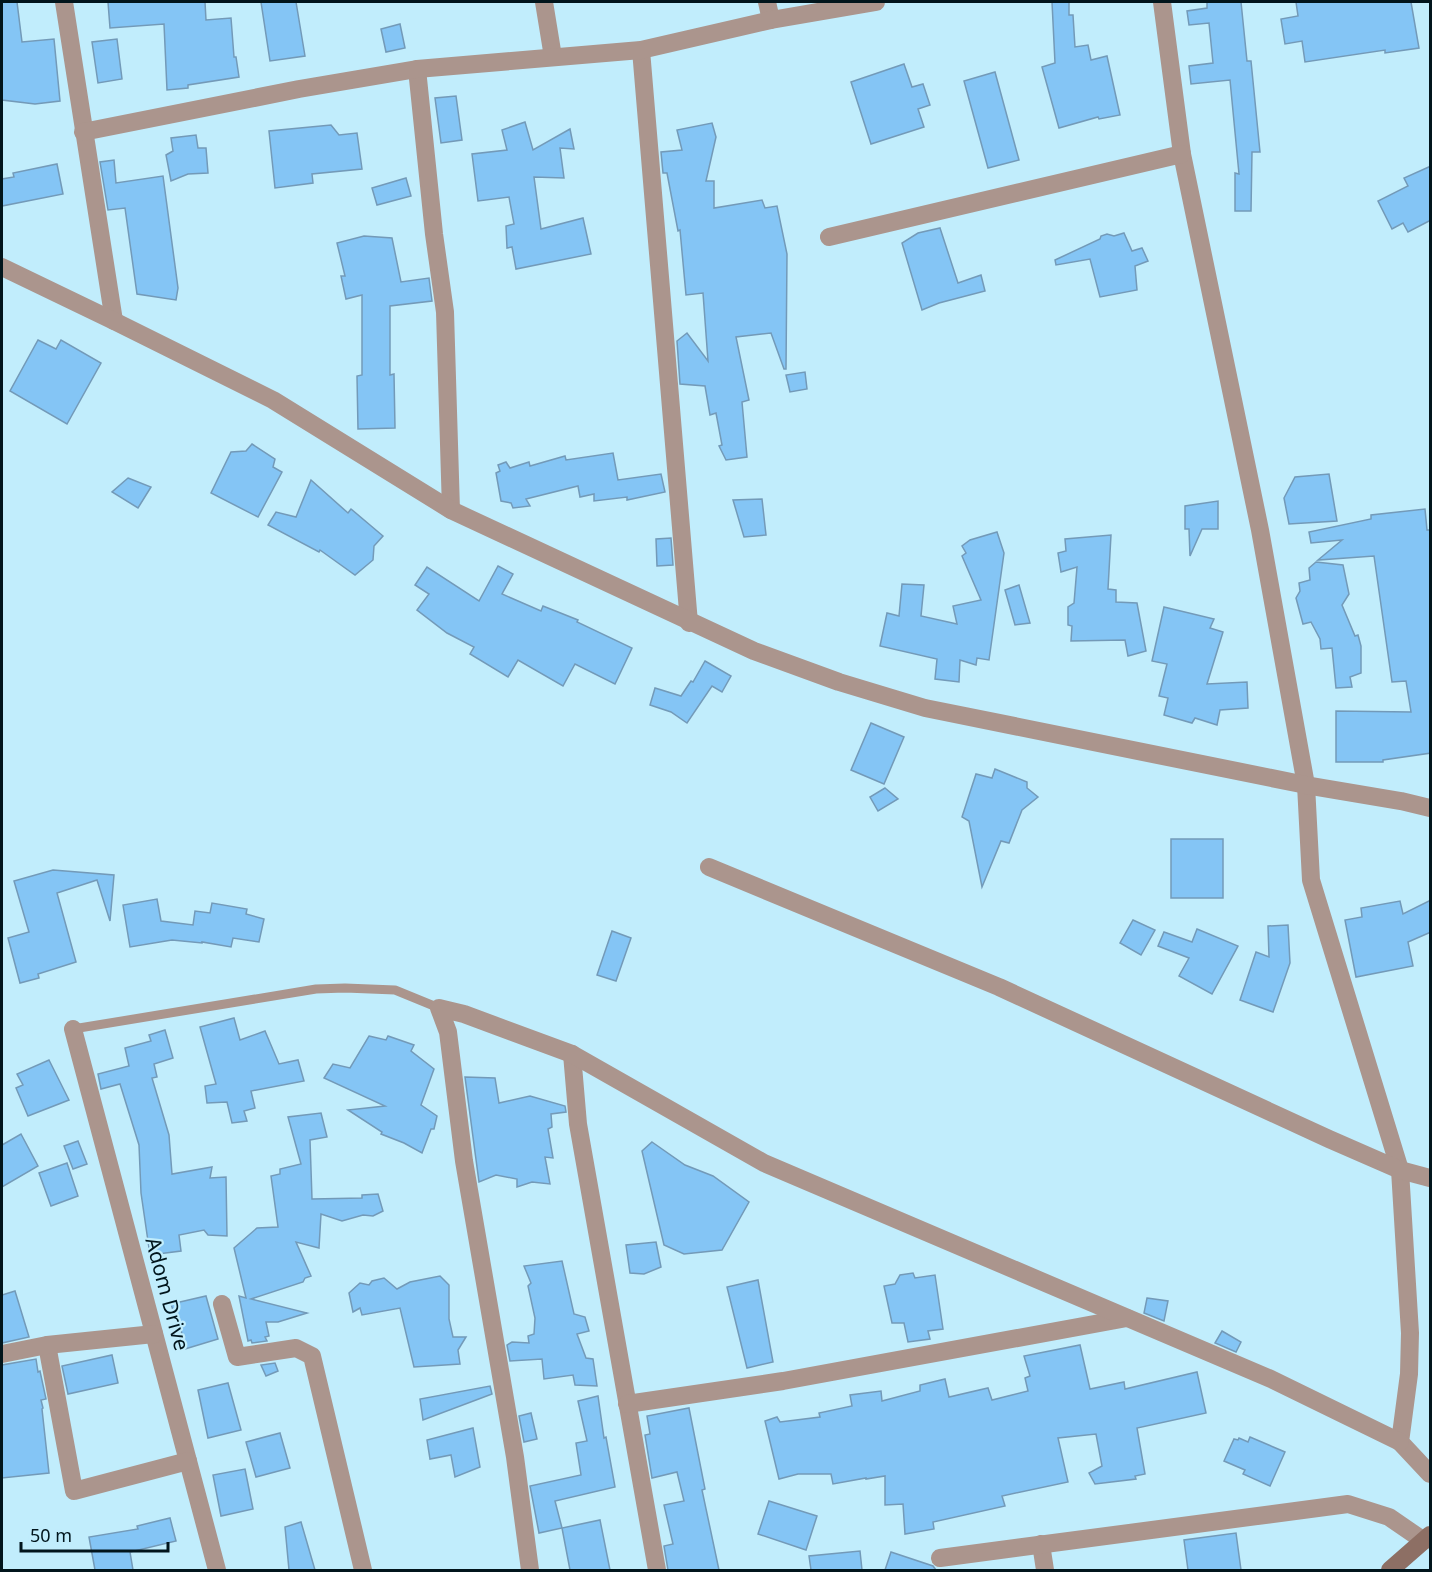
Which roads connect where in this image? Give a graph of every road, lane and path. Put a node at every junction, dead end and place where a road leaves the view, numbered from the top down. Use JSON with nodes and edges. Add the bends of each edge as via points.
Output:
{"nodes":[{"id":1,"x":64,"y":2,"type":"edge"},
{"id":2,"x":544,"y":2,"type":"edge"},
{"id":3,"x":767,"y":2,"type":"edge"},
{"id":4,"x":876,"y":2,"type":"edge"},
{"id":5,"x":1162,"y":2,"type":"edge"},
{"id":6,"x":771,"y":20,"type":"junction"},
{"id":7,"x":641,"y":51,"type":"junction"},
{"id":8,"x":553,"y":57,"type":"junction"},
{"id":9,"x":417,"y":69,"type":"junction"},
{"id":10,"x":83,"y":132,"type":"junction"},
{"id":11,"x":1182,"y":154,"type":"junction"},
{"id":12,"x":829,"y":237,"type":"dead end"},
{"id":13,"x":2,"y":267,"type":"edge"},
{"id":14,"x":114,"y":321,"type":"junction"},
{"id":15,"x":451,"y":510,"type":"junction"},
{"id":16,"x":689,"y":622,"type":"junction"},
{"id":17,"x":1306,"y":785,"type":"junction"},
{"id":18,"x":1431,"y":808,"type":"edge"},
{"id":19,"x":710,"y":867,"type":"dead end"},
{"id":20,"x":439,"y":1008,"type":"junction"},
{"id":21,"x":73,"y":1029,"type":"joint"},
{"id":22,"x":572,"y":1054,"type":"junction"},
{"id":23,"x":1400,"y":1170,"type":"junction"},
{"id":24,"x":1431,"y":1178,"type":"edge"},
{"id":25,"x":222,"y":1304,"type":"dead end"},
{"id":26,"x":1127,"y":1318,"type":"junction"},
{"id":27,"x":154,"y":1334,"type":"junction"},
{"id":28,"x":47,"y":1345,"type":"junction"},
{"id":29,"x":2,"y":1354,"type":"edge"},
{"id":30,"x":627,"y":1404,"type":"junction"},
{"id":31,"x":1400,"y":1442,"type":"junction"},
{"id":32,"x":188,"y":1461,"type":"junction"},
{"id":33,"x":1431,"y":1474,"type":"edge"},
{"id":34,"x":1428,"y":1538,"type":"edge"},
{"id":35,"x":1041,"y":1544,"type":"junction"},
{"id":36,"x":940,"y":1558,"type":"dead end"},
{"id":37,"x":216,"y":1570,"type":"edge"},
{"id":38,"x":363,"y":1570,"type":"edge"},
{"id":39,"x":530,"y":1570,"type":"edge"},
{"id":40,"x":657,"y":1570,"type":"edge"},
{"id":41,"x":1045,"y":1570,"type":"edge"},
{"id":42,"x":1390,"y":1570,"type":"edge"}],
"edges":[{"from":1,"to":10,"type":"street"},
{"from":2,"to":8,"type":"street"},
{"from":3,"to":6,"type":"street"},
{"from":4,"to":6,"type":"street"},
{"from":5,"to":11,"type":"street"},
{"from":6,"to":7,"type":"street"},
{"from":7,"to":8,"type":"street"},
{"from":7,"to":16,"type":"street"},
{"from":8,"to":9,"type":"street"},
{"from":9,"to":10,"type":"street"},
{"from":9,"to":15,"type":"street","via":[[445,312]]},
{"from":10,"to":14,"type":"street"},
{"from":11,"to":12,"type":"street"},
{"from":11,"to":17,"type":"street","via":[[1258,519]]},
{"from":13,"to":14,"type":"street"},
{"from":14,"to":15,"type":"street","via":[[273,400]]},
{"from":15,"to":16,"type":"street"},
{"from":16,"to":17,"type":"street","via":[[806,670],[925,708]]},
{"from":17,"to":18,"type":"street"},
{"from":17,"to":23,"type":"street","via":[[1311,880]]},
{"from":19,"to":23,"type":"street","via":[[999,987]]},
{"from":20,"to":21,"type":"lane","via":[[395,990],[316,989]]},
{"from":20,"to":22,"type":"street"},
{"from":20,"to":39,"type":"street","via":[[448,1032],[466,1172],[516,1456]]},
{"from":21,"to":27,"type":"street","name":"Adom Drive"},
{"from":22,"to":26,"type":"street","via":[[765,1163]]},
{"from":22,"to":30,"type":"street","via":[[578,1124]]},
{"from":23,"to":24,"type":"street"},
{"from":23,"to":31,"type":"street","via":[[1410,1333]]},
{"from":25,"to":38,"type":"street","via":[[237,1357],[296,1348],[312,1356]]},
{"from":26,"to":30,"type":"street","via":[[783,1381]]},
{"from":26,"to":31,"type":"street","via":[[1271,1379]]},
{"from":27,"to":28,"type":"street"},
{"from":27,"to":32,"type":"street","name":"Adom Drive"},
{"from":28,"to":29,"type":"street"},
{"from":28,"to":32,"type":"street","via":[[74,1491]]},
{"from":30,"to":40,"type":"street"},
{"from":31,"to":33,"type":"street"},
{"from":32,"to":37,"type":"street","name":"Adom Drive"},
{"from":34,"to":35,"type":"street","via":[[1389,1517],[1348,1504]]},
{"from":34,"to":42,"type":"street"},
{"from":35,"to":36,"type":"street"},
{"from":35,"to":41,"type":"street"}]}
